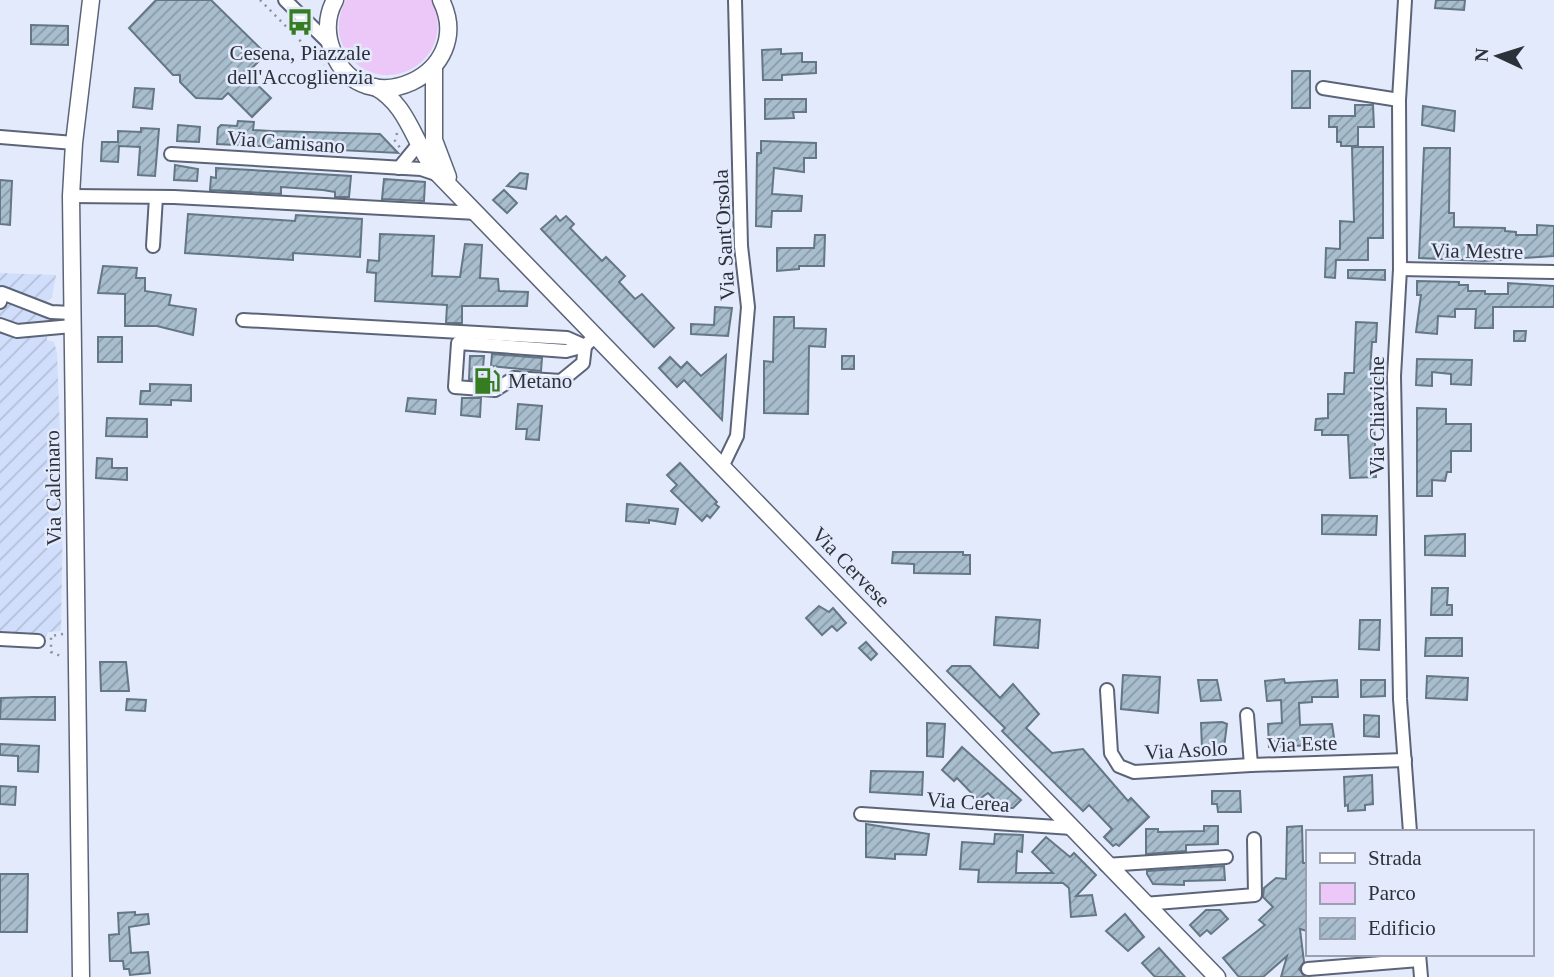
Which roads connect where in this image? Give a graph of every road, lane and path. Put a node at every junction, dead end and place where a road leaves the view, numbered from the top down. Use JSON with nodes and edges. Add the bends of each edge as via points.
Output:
{"nodes":[{"id":1,"x":91,"y":0,"type":"edge"},
{"id":2,"x":285,"y":0,"type":"edge"},
{"id":3,"x":735,"y":0,"type":"edge"},
{"id":4,"x":1405,"y":0,"type":"edge"},
{"id":5,"x":332,"y":2,"type":"edge"},
{"id":6,"x":445,"y":3,"type":"edge"},
{"id":7,"x":329,"y":43,"type":"junction"},
{"id":8,"x":434,"y":67,"type":"junction"},
{"id":9,"x":375,"y":87,"type":"junction"},
{"id":10,"x":1324,"y":88,"type":"dead end"},
{"id":11,"x":1399,"y":100,"type":"junction"},
{"id":12,"x":0,"y":137,"type":"edge"},
{"id":13,"x":74,"y":143,"type":"junction"},
{"id":14,"x":417,"y":146,"type":"junction"},
{"id":15,"x":170,"y":154,"type":"dead end"},
{"id":16,"x":399,"y":168,"type":"junction"},
{"id":17,"x":439,"y":175,"type":"junction"},
{"id":18,"x":453,"y":187,"type":"junction"},
{"id":19,"x":71,"y":196,"type":"junction"},
{"id":20,"x":156,"y":197,"type":"junction"},
{"id":21,"x":477,"y":213,"type":"junction"},
{"id":22,"x":153,"y":246,"type":"dead end"},
{"id":23,"x":1400,"y":269,"type":"junction"},
{"id":24,"x":1554,"y":272,"type":"edge"},
{"id":25,"x":1,"y":296,"type":"edge"},
{"id":26,"x":72,"y":319,"type":"junction"},
{"id":27,"x":243,"y":320,"type":"dead end"},
{"id":28,"x":0,"y":325,"type":"edge"},
{"id":29,"x":590,"y":341,"type":"junction"},
{"id":30,"x":723,"y":465,"type":"junction"},
{"id":31,"x":0,"y":639,"type":"edge"},
{"id":32,"x":38,"y":641,"type":"dead end"},
{"id":33,"x":1107,"y":690,"type":"dead end"},
{"id":34,"x":1247,"y":715,"type":"dead end"},
{"id":35,"x":1405,"y":760,"type":"junction"},
{"id":36,"x":1251,"y":765,"type":"junction"},
{"id":37,"x":861,"y":814,"type":"dead end"},
{"id":38,"x":1072,"y":828,"type":"junction"},
{"id":39,"x":1410,"y":830,"type":"edge"},
{"id":40,"x":1254,"y":839,"type":"dead end"},
{"id":41,"x":1226,"y":858,"type":"dead end"},
{"id":42,"x":1106,"y":865,"type":"junction"},
{"id":43,"x":1143,"y":904,"type":"junction"},
{"id":44,"x":1419,"y":957,"type":"edge"},
{"id":45,"x":1308,"y":969,"type":"dead end"},
{"id":46,"x":81,"y":977,"type":"edge"},
{"id":47,"x":1217,"y":977,"type":"edge"},
{"id":48,"x":1421,"y":977,"type":"edge"}],
"edges":[{"from":1,"to":13,"type":"main road","name":"Via Calcinaro"},
{"from":2,"to":7,"type":"street"},
{"from":3,"to":30,"type":"street","name":"Via Sant'Orsola","via":[[741,246],[748,307],[737,436]]},
{"from":4,"to":11,"type":"street","name":"Via Chiaviche"},
{"from":5,"to":7,"type":"main road"},
{"from":6,"to":8,"type":"main road","via":[[447,39]]},
{"from":7,"to":9,"type":"main road","name":"Via Cervese","via":[[344,69]]},
{"from":8,"to":9,"type":"main road","via":[[407,85]]},
{"from":8,"to":18,"type":"main road","name":"Via Cervese","via":[[434,140]]},
{"from":9,"to":14,"type":"main road","name":"Via Cervese","via":[[404,112]]},
{"from":10,"to":11,"type":"street"},
{"from":11,"to":23,"type":"street","name":"Via Chiaviche"},
{"from":12,"to":13,"type":"street"},
{"from":13,"to":19,"type":"main road","name":"Via Calcinaro"},
{"from":14,"to":16,"type":"street"},
{"from":14,"to":17,"type":"main road","name":"Via Cervese"},
{"from":15,"to":16,"type":"street","name":"Via Camisano"},
{"from":16,"to":17,"type":"street","name":"Via Camisano"},
{"from":17,"to":18,"type":"main road","name":"Via Cervese"},
{"from":18,"to":21,"type":"main road","name":"Via Cervese"},
{"from":19,"to":20,"type":"street"},
{"from":19,"to":26,"type":"main road","name":"Via Calcinaro"},
{"from":20,"to":21,"type":"street"},
{"from":20,"to":22,"type":"street"},
{"from":21,"to":29,"type":"main road","name":"Via Cervese"},
{"from":23,"to":24,"type":"street","name":"Via Mestre"},
{"from":23,"to":35,"type":"street","name":"Via Chiaviche","via":[[1394,376]]},
{"from":25,"to":26,"type":"street"},
{"from":26,"to":28,"type":"street","via":[[17,331]]},
{"from":26,"to":46,"type":"main road","name":"Via Calcinaro"},
{"from":27,"to":29,"type":"street"},
{"from":29,"to":29,"type":"street","via":[[566,351],[458,343],[455,387],[495,390],[514,378],[561,382],[583,363]]},
{"from":29,"to":30,"type":"main road","name":"Via Cervese"},
{"from":30,"to":38,"type":"main road","name":"Via Cervese"},
{"from":31,"to":32,"type":"street"},
{"from":33,"to":36,"type":"street","name":"Via Asolo","via":[[1111,753],[1119,766],[1134,772]]},
{"from":34,"to":36,"type":"street","name":"Via Este"},
{"from":35,"to":36,"type":"street","name":"Via Este"},
{"from":35,"to":39,"type":"street","name":"Via Chiaviche"},
{"from":37,"to":38,"type":"street","name":"Via Cerea"},
{"from":38,"to":42,"type":"main road","name":"Via Cervese"},
{"from":40,"to":43,"type":"street","via":[[1255,895]]},
{"from":41,"to":42,"type":"street"},
{"from":42,"to":43,"type":"main road","name":"Via Cervese"},
{"from":43,"to":47,"type":"main road","name":"Via Cervese"},
{"from":44,"to":45,"type":"street"},
{"from":44,"to":48,"type":"street"}]}
